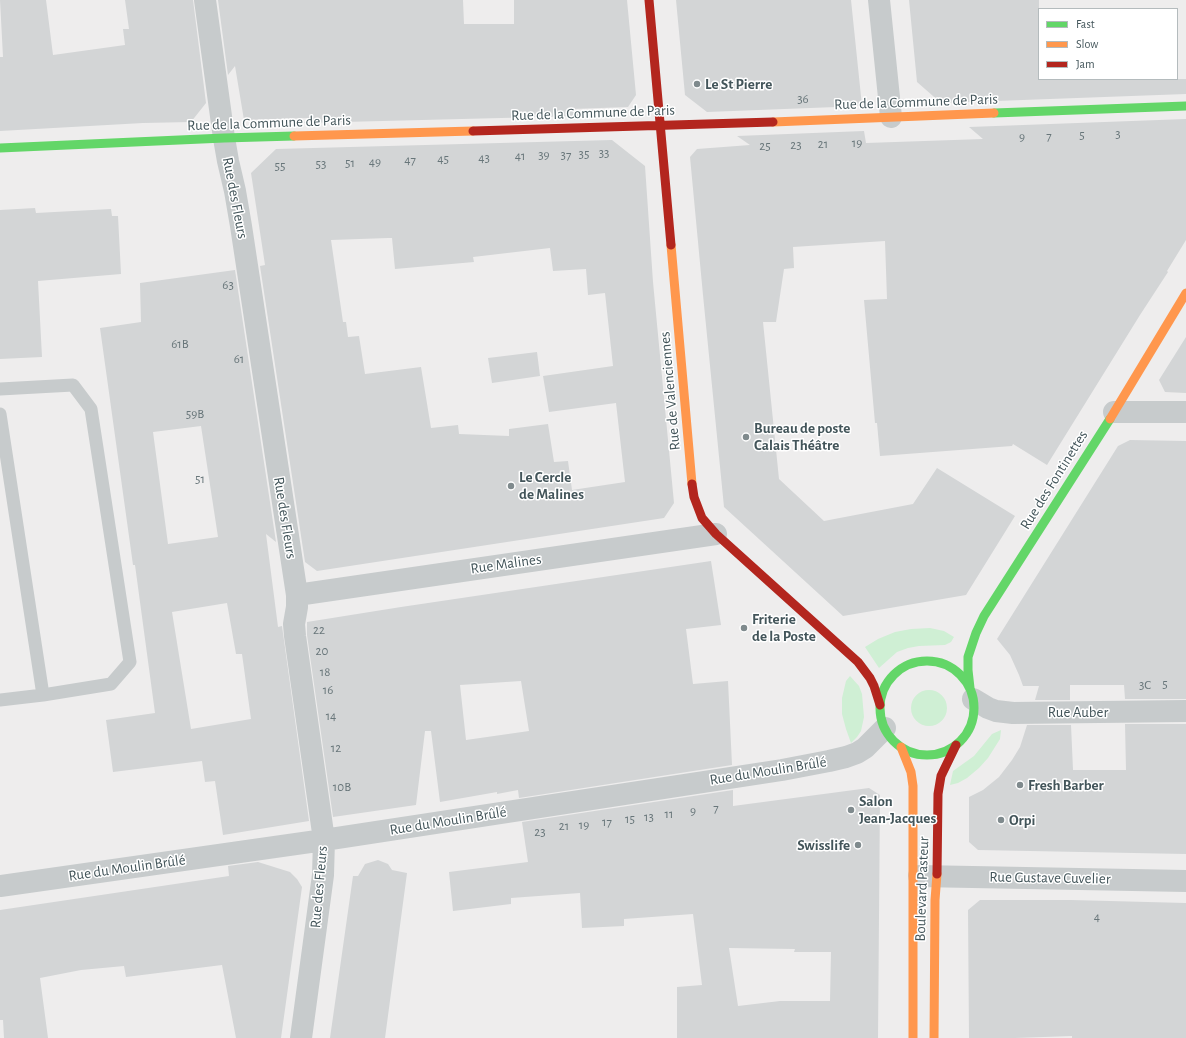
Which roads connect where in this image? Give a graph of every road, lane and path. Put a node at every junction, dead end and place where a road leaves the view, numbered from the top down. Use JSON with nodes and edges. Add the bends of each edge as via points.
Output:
{"nodes":[{"id":1,"x":206,"y":0,"type":"edge"},
{"id":2,"x":648,"y":0,"type":"edge"},
{"id":3,"x":879,"y":0,"type":"edge"},
{"id":4,"x":1186,"y":106,"type":"edge"},
{"id":5,"x":891,"y":117,"type":"junction"},
{"id":6,"x":660,"y":126,"type":"junction"},
{"id":7,"x":224,"y":138,"type":"junction"},
{"id":8,"x":0,"y":148,"type":"edge"},
{"id":9,"x":1186,"y":293,"type":"edge"},
{"id":10,"x":0,"y":389,"type":"edge"},
{"id":11,"x":1114,"y":412,"type":"junction"},
{"id":12,"x":1186,"y":412,"type":"edge"},
{"id":13,"x":0,"y":414,"type":"edge"},
{"id":14,"x":716,"y":534,"type":"junction"},
{"id":15,"x":297,"y":595,"type":"junction"},
{"id":16,"x":972,"y":694,"type":"junction"},
{"id":17,"x":43,"y":695,"type":"junction"},
{"id":18,"x":0,"y":700,"type":"edge"},
{"id":19,"x":880,"y":705,"type":"junction"},
{"id":20,"x":1186,"y":711,"type":"edge"},
{"id":21,"x":884,"y":728,"type":"junction"},
{"id":22,"x":956,"y":745,"type":"junction"},
{"id":23,"x":901,"y":747,"type":"junction"},
{"id":24,"x":324,"y":840,"type":"junction"},
{"id":25,"x":914,"y":876,"type":"junction"},
{"id":26,"x":937,"y":876,"type":"junction"},
{"id":27,"x":1186,"y":881,"type":"edge"},
{"id":28,"x":0,"y":886,"type":"edge"},
{"id":29,"x":301,"y":1038,"type":"edge"},
{"id":30,"x":913,"y":1038,"type":"edge"},
{"id":31,"x":934,"y":1038,"type":"edge"}],
"edges":[{"from":1,"to":7,"type":"street","name":"Rue des Fleurs"},
{"from":2,"to":6,"type":"main road","name":"Rue de Valenciennes"},
{"from":3,"to":5,"type":"street"},
{"from":4,"to":5,"type":"main road","name":"Rue de la Commune de Paris"},
{"from":5,"to":6,"type":"main road","name":"Rue de la Commune de Paris"},
{"from":6,"to":7,"type":"main road","name":"Rue de la Commune de Paris"},
{"from":6,"to":14,"type":"main road","name":"Rue de Valenciennes","via":[[692,485],[702,518]]},
{"from":7,"to":8,"type":"main road","name":"Rue de la Commune de Paris"},
{"from":7,"to":15,"type":"street","name":"Rue des Fleurs","via":[[240,219]]},
{"from":9,"to":11,"type":"main road","name":"Rue des Fontinettes"},
{"from":10,"to":17,"type":"lane","via":[[73,384],[91,409],[130,662],[111,684]]},
{"from":11,"to":12,"type":"street"},
{"from":11,"to":16,"type":"main road","name":"Rue des Fontinettes","via":[[984,616],[968,657]]},
{"from":13,"to":17,"type":"lane"},
{"from":14,"to":15,"type":"street","name":"Rue Malines"},
{"from":14,"to":19,"type":"main road","name":"Rue de Valenciennes","via":[[858,662],[870,678]]},
{"from":15,"to":24,"type":"street","name":"Rue des Fleurs","via":[[294,636]]},
{"from":16,"to":19,"type":"main road","via":[[962,676],[950,667],[937,662],[922,661],[908,665],[896,673],[887,684]]},
{"from":16,"to":20,"type":"street","name":"Rue Auber","via":[[988,708],[1013,713]]},
{"from":16,"to":22,"type":"main road","via":[[974,712],[971,725]]},
{"from":17,"to":18,"type":"lane"},
{"from":19,"to":21,"type":"main road"},
{"from":21,"to":23,"type":"main road","via":[[891,739]]},
{"from":21,"to":24,"type":"street","name":"Rue du Moulin Brûlé","via":[[857,753],[829,761]]},
{"from":22,"to":23,"type":"main road","via":[[939,754],[925,755]]},
{"from":22,"to":26,"type":"main road","name":"Boulevard Pasteur","via":[[939,785]]},
{"from":23,"to":25,"type":"main road","name":"Boulevard Pasteur","via":[[911,772],[913,786]]},
{"from":24,"to":28,"type":"street","name":"Rue du Moulin Brûlé"},
{"from":24,"to":29,"type":"street","name":"Rue des Fleurs","via":[[323,875]]},
{"from":25,"to":26,"type":"street","name":"Rue Gustave Cuvelier"},
{"from":25,"to":30,"type":"main road","name":"Boulevard Pasteur"},
{"from":26,"to":27,"type":"street","name":"Rue Gustave Cuvelier"},
{"from":26,"to":31,"type":"main road","name":"Boulevard Pasteur"}]}
